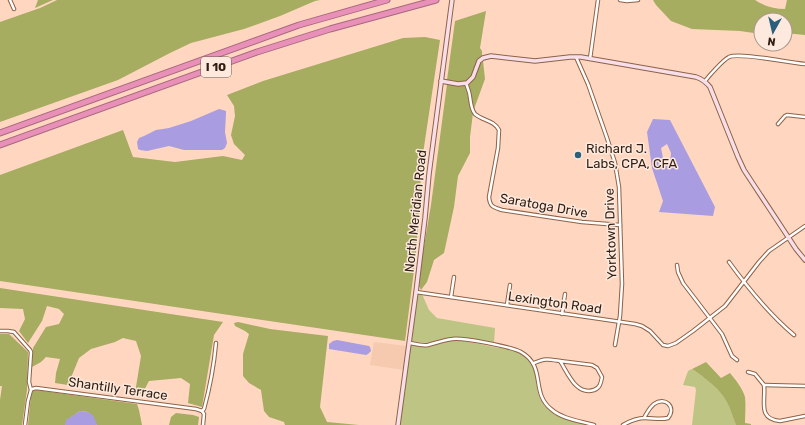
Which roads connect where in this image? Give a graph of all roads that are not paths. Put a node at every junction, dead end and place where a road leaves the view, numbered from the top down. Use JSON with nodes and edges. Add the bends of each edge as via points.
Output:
{"nodes":[{"id":1,"x":10,"y":0,"type":"edge"},
{"id":2,"x":387,"y":0,"type":"edge"},
{"id":3,"x":436,"y":0,"type":"edge"},
{"id":4,"x":452,"y":0,"type":"edge"},
{"id":5,"x":598,"y":0,"type":"edge"},
{"id":6,"x":620,"y":0,"type":"edge"},
{"id":7,"x":638,"y":0,"type":"edge"},
{"id":8,"x":14,"y":9,"type":"dead end"},
{"id":9,"x":576,"y":57,"type":"junction"},
{"id":10,"x":590,"y":58,"type":"junction"},
{"id":11,"x":805,"y":64,"type":"edge"},
{"id":12,"x":440,"y":81,"type":"junction"},
{"id":13,"x":705,"y":81,"type":"junction"},
{"id":14,"x":466,"y":83,"type":"junction"},
{"id":15,"x":805,"y":117,"type":"edge"},
{"id":16,"x":778,"y":124,"type":"dead end"},
{"id":17,"x":0,"y":133,"type":"edge"},
{"id":18,"x":0,"y":145,"type":"edge"},
{"id":19,"x":620,"y":225,"type":"junction"},
{"id":20,"x":805,"y":226,"type":"edge"},
{"id":21,"x":788,"y":238,"type":"junction"},
{"id":22,"x":805,"y":260,"type":"edge"},
{"id":23,"x":729,"y":262,"type":"dead end"},
{"id":24,"x":677,"y":265,"type":"dead end"},
{"id":25,"x":454,"y":277,"type":"dead end"},
{"id":26,"x":744,"y":282,"type":"junction"},
{"id":27,"x":510,"y":285,"type":"dead end"},
{"id":28,"x":416,"y":292,"type":"junction"},
{"id":29,"x":565,"y":294,"type":"dead end"},
{"id":30,"x":451,"y":297,"type":"junction"},
{"id":31,"x":507,"y":305,"type":"junction"},
{"id":32,"x":562,"y":314,"type":"junction"},
{"id":33,"x":710,"y":318,"type":"junction"},
{"id":34,"x":619,"y":322,"type":"junction"},
{"id":35,"x":0,"y":331,"type":"edge"},
{"id":36,"x":794,"y":335,"type":"dead end"},
{"id":37,"x":216,"y":343,"type":"dead end"},
{"id":38,"x":410,"y":343,"type":"junction"},
{"id":39,"x":615,"y":345,"type":"dead end"},
{"id":40,"x":737,"y":360,"type":"dead end"},
{"id":41,"x":560,"y":361,"type":"junction"},
{"id":42,"x":534,"y":363,"type":"junction"},
{"id":43,"x":748,"y":372,"type":"dead end"},
{"id":44,"x":764,"y":385,"type":"junction"},
{"id":45,"x":805,"y":386,"type":"edge"},
{"id":46,"x":31,"y":390,"type":"junction"},
{"id":47,"x":202,"y":412,"type":"junction"},
{"id":48,"x":805,"y":416,"type":"edge"},
{"id":49,"x":644,"y":418,"type":"junction"},
{"id":50,"x":25,"y":425,"type":"edge"},
{"id":51,"x":203,"y":425,"type":"edge"},
{"id":52,"x":398,"y":425,"type":"edge"},
{"id":53,"x":594,"y":425,"type":"edge"},
{"id":54,"x":623,"y":425,"type":"edge"}],
"edges":[{"from":1,"to":8,"type":"street"},
{"from":2,"to":17,"type":"highway","number":"I 10","via":[[299,25]]},
{"from":3,"to":18,"type":"highway","number":"I 10","via":[[257,52]]},
{"from":4,"to":12,"type":"street","name":"North Meridian Road"},
{"from":5,"to":10,"type":"street"},
{"from":6,"to":7,"type":"street"},
{"from":9,"to":10,"type":"street"},
{"from":9,"to":14,"type":"street","via":[[535,61],[487,57],[480,61],[473,77]]},
{"from":9,"to":19,"type":"street","name":"Yorktown Drive","via":[[615,163],[620,195]]},
{"from":10,"to":13,"type":"street"},
{"from":11,"to":13,"type":"street","via":[[734,56],[725,60]]},
{"from":12,"to":14,"type":"street"},
{"from":12,"to":28,"type":"street","name":"North Meridian Road"},
{"from":13,"to":21,"type":"street","via":[[710,87],[744,170]]},
{"from":14,"to":19,"type":"street","name":"Saratoga Drive","via":[[475,113],[493,123],[499,130],[489,196],[493,207],[582,222]]},
{"from":15,"to":16,"type":"street","via":[[787,115]]},
{"from":19,"to":34,"type":"street","name":"Yorktown Drive","via":[[622,284]]},
{"from":20,"to":21,"type":"street"},
{"from":21,"to":22,"type":"street"},
{"from":21,"to":26,"type":"street","via":[[769,251]]},
{"from":23,"to":26,"type":"street"},
{"from":24,"to":33,"type":"street","via":[[683,283]]},
{"from":25,"to":30,"type":"street"},
{"from":26,"to":33,"type":"street","via":[[725,306]]},
{"from":26,"to":36,"type":"street"},
{"from":27,"to":31,"type":"street"},
{"from":28,"to":30,"type":"street","name":"Lexington Road"},
{"from":28,"to":38,"type":"street","name":"North Meridian Road"},
{"from":29,"to":32,"type":"street"},
{"from":30,"to":31,"type":"street","name":"Lexington Road"},
{"from":31,"to":32,"type":"street","name":"Lexington Road"},
{"from":32,"to":34,"type":"street","name":"Lexington Road"},
{"from":33,"to":34,"type":"street","name":"Lexington Road","via":[[682,339],[666,346],[647,329]]},
{"from":33,"to":40,"type":"street","via":[[722,334],[732,356]]},
{"from":34,"to":39,"type":"street","name":"Yorktown Drive"},
{"from":35,"to":46,"type":"street","via":[[14,332],[30,351]]},
{"from":37,"to":47,"type":"street","via":[[209,388]]},
{"from":38,"to":42,"type":"street","via":[[427,345],[453,338],[462,339],[519,351]]},
{"from":38,"to":52,"type":"street","name":"North Meridian Road"},
{"from":41,"to":41,"type":"street","via":[[592,365],[597,368],[602,377],[598,389],[590,391],[577,388]]},
{"from":41,"to":42,"type":"street","via":[[543,359]]},
{"from":42,"to":53,"type":"street","via":[[540,392],[551,410]]},
{"from":43,"to":44,"type":"street","via":[[755,374]]},
{"from":44,"to":45,"type":"street"},
{"from":44,"to":48,"type":"street","via":[[764,411],[768,417],[780,421]]},
{"from":46,"to":47,"type":"street","name":"Shantilly Terrace","via":[[36,388],[196,409]]},
{"from":46,"to":50,"type":"street"},
{"from":47,"to":51,"type":"street"},
{"from":49,"to":49,"type":"street","via":[[668,418],[671,408],[669,404],[661,401],[652,405]]},
{"from":49,"to":54,"type":"street"}]}
